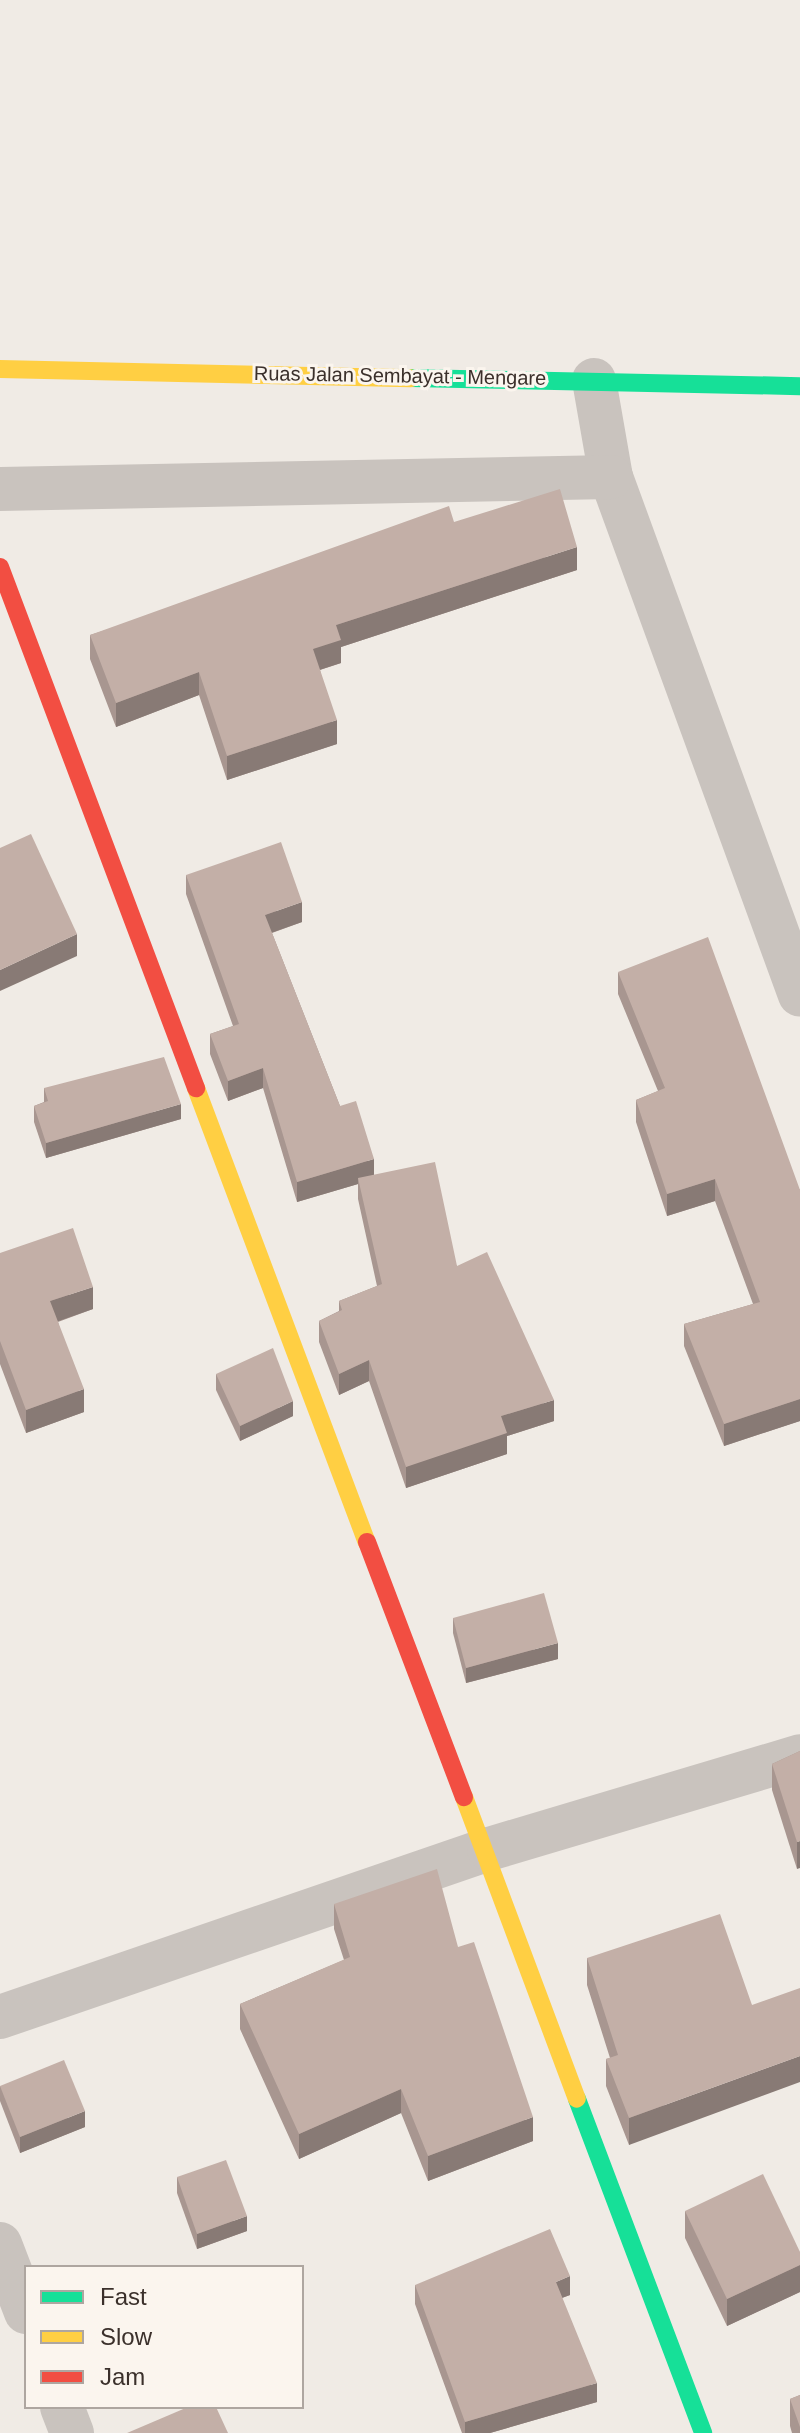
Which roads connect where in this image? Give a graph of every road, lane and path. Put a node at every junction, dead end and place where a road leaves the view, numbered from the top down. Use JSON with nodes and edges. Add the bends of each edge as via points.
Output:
{"nodes":[{"id":1,"x":0,"y":369,"type":"edge"},
{"id":2,"x":594,"y":380,"type":"junction"},
{"id":3,"x":796,"y":382,"type":"edge"},
{"id":4,"x":611,"y":477,"type":"junction"},
{"id":5,"x":0,"y":489,"type":"edge"},
{"id":6,"x":0,"y":567,"type":"edge"},
{"id":7,"x":800,"y":995,"type":"edge"},
{"id":8,"x":800,"y":1756,"type":"edge"},
{"id":9,"x":489,"y":1849,"type":"junction"},
{"id":10,"x":0,"y":2017,"type":"edge"},
{"id":11,"x":0,"y":2244,"type":"edge"},
{"id":12,"x":24,"y":2307,"type":"edge"},
{"id":13,"x":63,"y":2409,"type":"edge"},
{"id":14,"x":72,"y":2433,"type":"edge"},
{"id":15,"x":703,"y":2433,"type":"edge"}],
"edges":[{"from":1,"to":2,"type":"street","name":"Ruas Jalan Sembayat - Mengare"},
{"from":2,"to":3,"type":"street","name":"Ruas Jalan Sembayat - Mengare"},
{"from":2,"to":4,"type":"street"},
{"from":4,"to":5,"type":"street"},
{"from":4,"to":7,"type":"street"},
{"from":6,"to":9,"type":"street"},
{"from":8,"to":9,"type":"street"},
{"from":9,"to":10,"type":"street"},
{"from":9,"to":15,"type":"street"},
{"from":11,"to":12,"type":"street"},
{"from":13,"to":14,"type":"street"}]}
